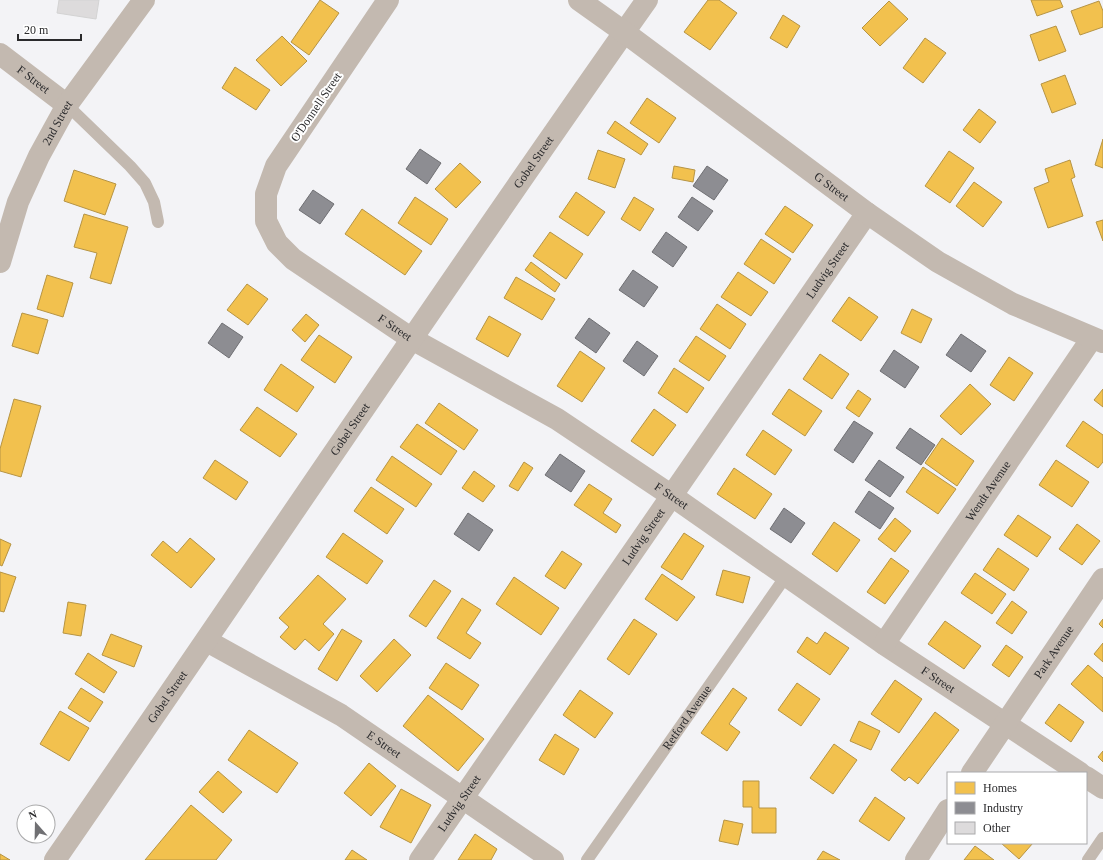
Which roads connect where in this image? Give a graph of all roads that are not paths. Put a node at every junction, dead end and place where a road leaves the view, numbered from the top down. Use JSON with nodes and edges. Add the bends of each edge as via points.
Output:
{"nodes":[{"id":1,"x":144,"y":0,"type":"edge"},
{"id":2,"x":388,"y":0,"type":"edge"},
{"id":3,"x":579,"y":0,"type":"edge"},
{"id":4,"x":647,"y":0,"type":"edge"},
{"id":5,"x":624,"y":32,"type":"junction"},
{"id":6,"x":0,"y":54,"type":"edge"},
{"id":7,"x":67,"y":105,"type":"junction"},
{"id":8,"x":867,"y":213,"type":"junction"},
{"id":9,"x":266,"y":221,"type":"joint"},
{"id":10,"x":158,"y":222,"type":"dead end"},
{"id":11,"x":0,"y":262,"type":"edge"},
{"id":12,"x":412,"y":339,"type":"junction"},
{"id":13,"x":1097,"y":340,"type":"edge"},
{"id":14,"x":672,"y":496,"type":"junction"},
{"id":15,"x":786,"y":576,"type":"junction"},
{"id":16,"x":1103,"y":579,"type":"edge"},
{"id":17,"x":207,"y":641,"type":"junction"},
{"id":18,"x":884,"y":644,"type":"junction"},
{"id":19,"x":1004,"y":724,"type":"junction"},
{"id":20,"x":973,"y":772,"type":"edge"},
{"id":21,"x":1078,"y":772,"type":"edge"},
{"id":22,"x":1087,"y":778,"type":"edge"},
{"id":23,"x":1103,"y":788,"type":"edge"},
{"id":24,"x":462,"y":798,"type":"junction"},
{"id":25,"x":947,"y":812,"type":"edge"},
{"id":26,"x":1103,"y":838,"type":"edge"},
{"id":27,"x":55,"y":860,"type":"edge"},
{"id":28,"x":420,"y":860,"type":"edge"},
{"id":29,"x":553,"y":860,"type":"edge"},
{"id":30,"x":587,"y":860,"type":"edge"},
{"id":31,"x":916,"y":860,"type":"edge"},
{"id":32,"x":1088,"y":860,"type":"edge"}],
"edges":[{"from":1,"to":7,"type":"street","name":"2nd Street"},
{"from":2,"to":9,"type":"street","name":"O'Donnell Street","via":[[276,166],[266,194]]},
{"from":3,"to":5,"type":"street","name":"G Street"},
{"from":4,"to":5,"type":"street","name":"Gobel Street"},
{"from":5,"to":8,"type":"street","name":"G Street"},
{"from":5,"to":12,"type":"street","name":"Gobel Street"},
{"from":6,"to":7,"type":"street","name":"F Street"},
{"from":7,"to":10,"type":"lane","via":[[145,183],[154,202]]},
{"from":7,"to":11,"type":"street","name":"2nd Street","via":[[38,156],[18,202]]},
{"from":8,"to":13,"type":"street","name":"G Street","via":[[938,262],[1006,300]]},
{"from":8,"to":14,"type":"street","name":"Ludvig Street"},
{"from":9,"to":12,"type":"street","name":"F Street","via":[[277,243],[293,259]]},
{"from":12,"to":14,"type":"street","name":"F Street","via":[[557,419]]},
{"from":12,"to":17,"type":"street","name":"Gobel Street"},
{"from":13,"to":18,"type":"street","name":"Wendt Avenue"},
{"from":14,"to":15,"type":"street","name":"F Street"},
{"from":14,"to":24,"type":"street","name":"Ludvig Street"},
{"from":15,"to":18,"type":"street","name":"F Street"},
{"from":15,"to":30,"type":"lane","name":"Retford Avenue"},
{"from":16,"to":19,"type":"street","name":"Park Avenue"},
{"from":17,"to":24,"type":"street","name":"E Street","via":[[341,715]]},
{"from":17,"to":27,"type":"street","name":"Gobel Street"},
{"from":18,"to":19,"type":"street","name":"F Street"},
{"from":19,"to":20,"type":"street","name":"Park Avenue"},
{"from":19,"to":21,"type":"street","name":"F Street"},
{"from":22,"to":23,"type":"street"},
{"from":24,"to":28,"type":"street","name":"Ludvig Street"},
{"from":24,"to":29,"type":"street","name":"E Street"},
{"from":25,"to":31,"type":"street"},
{"from":26,"to":32,"type":"lane"}]}
